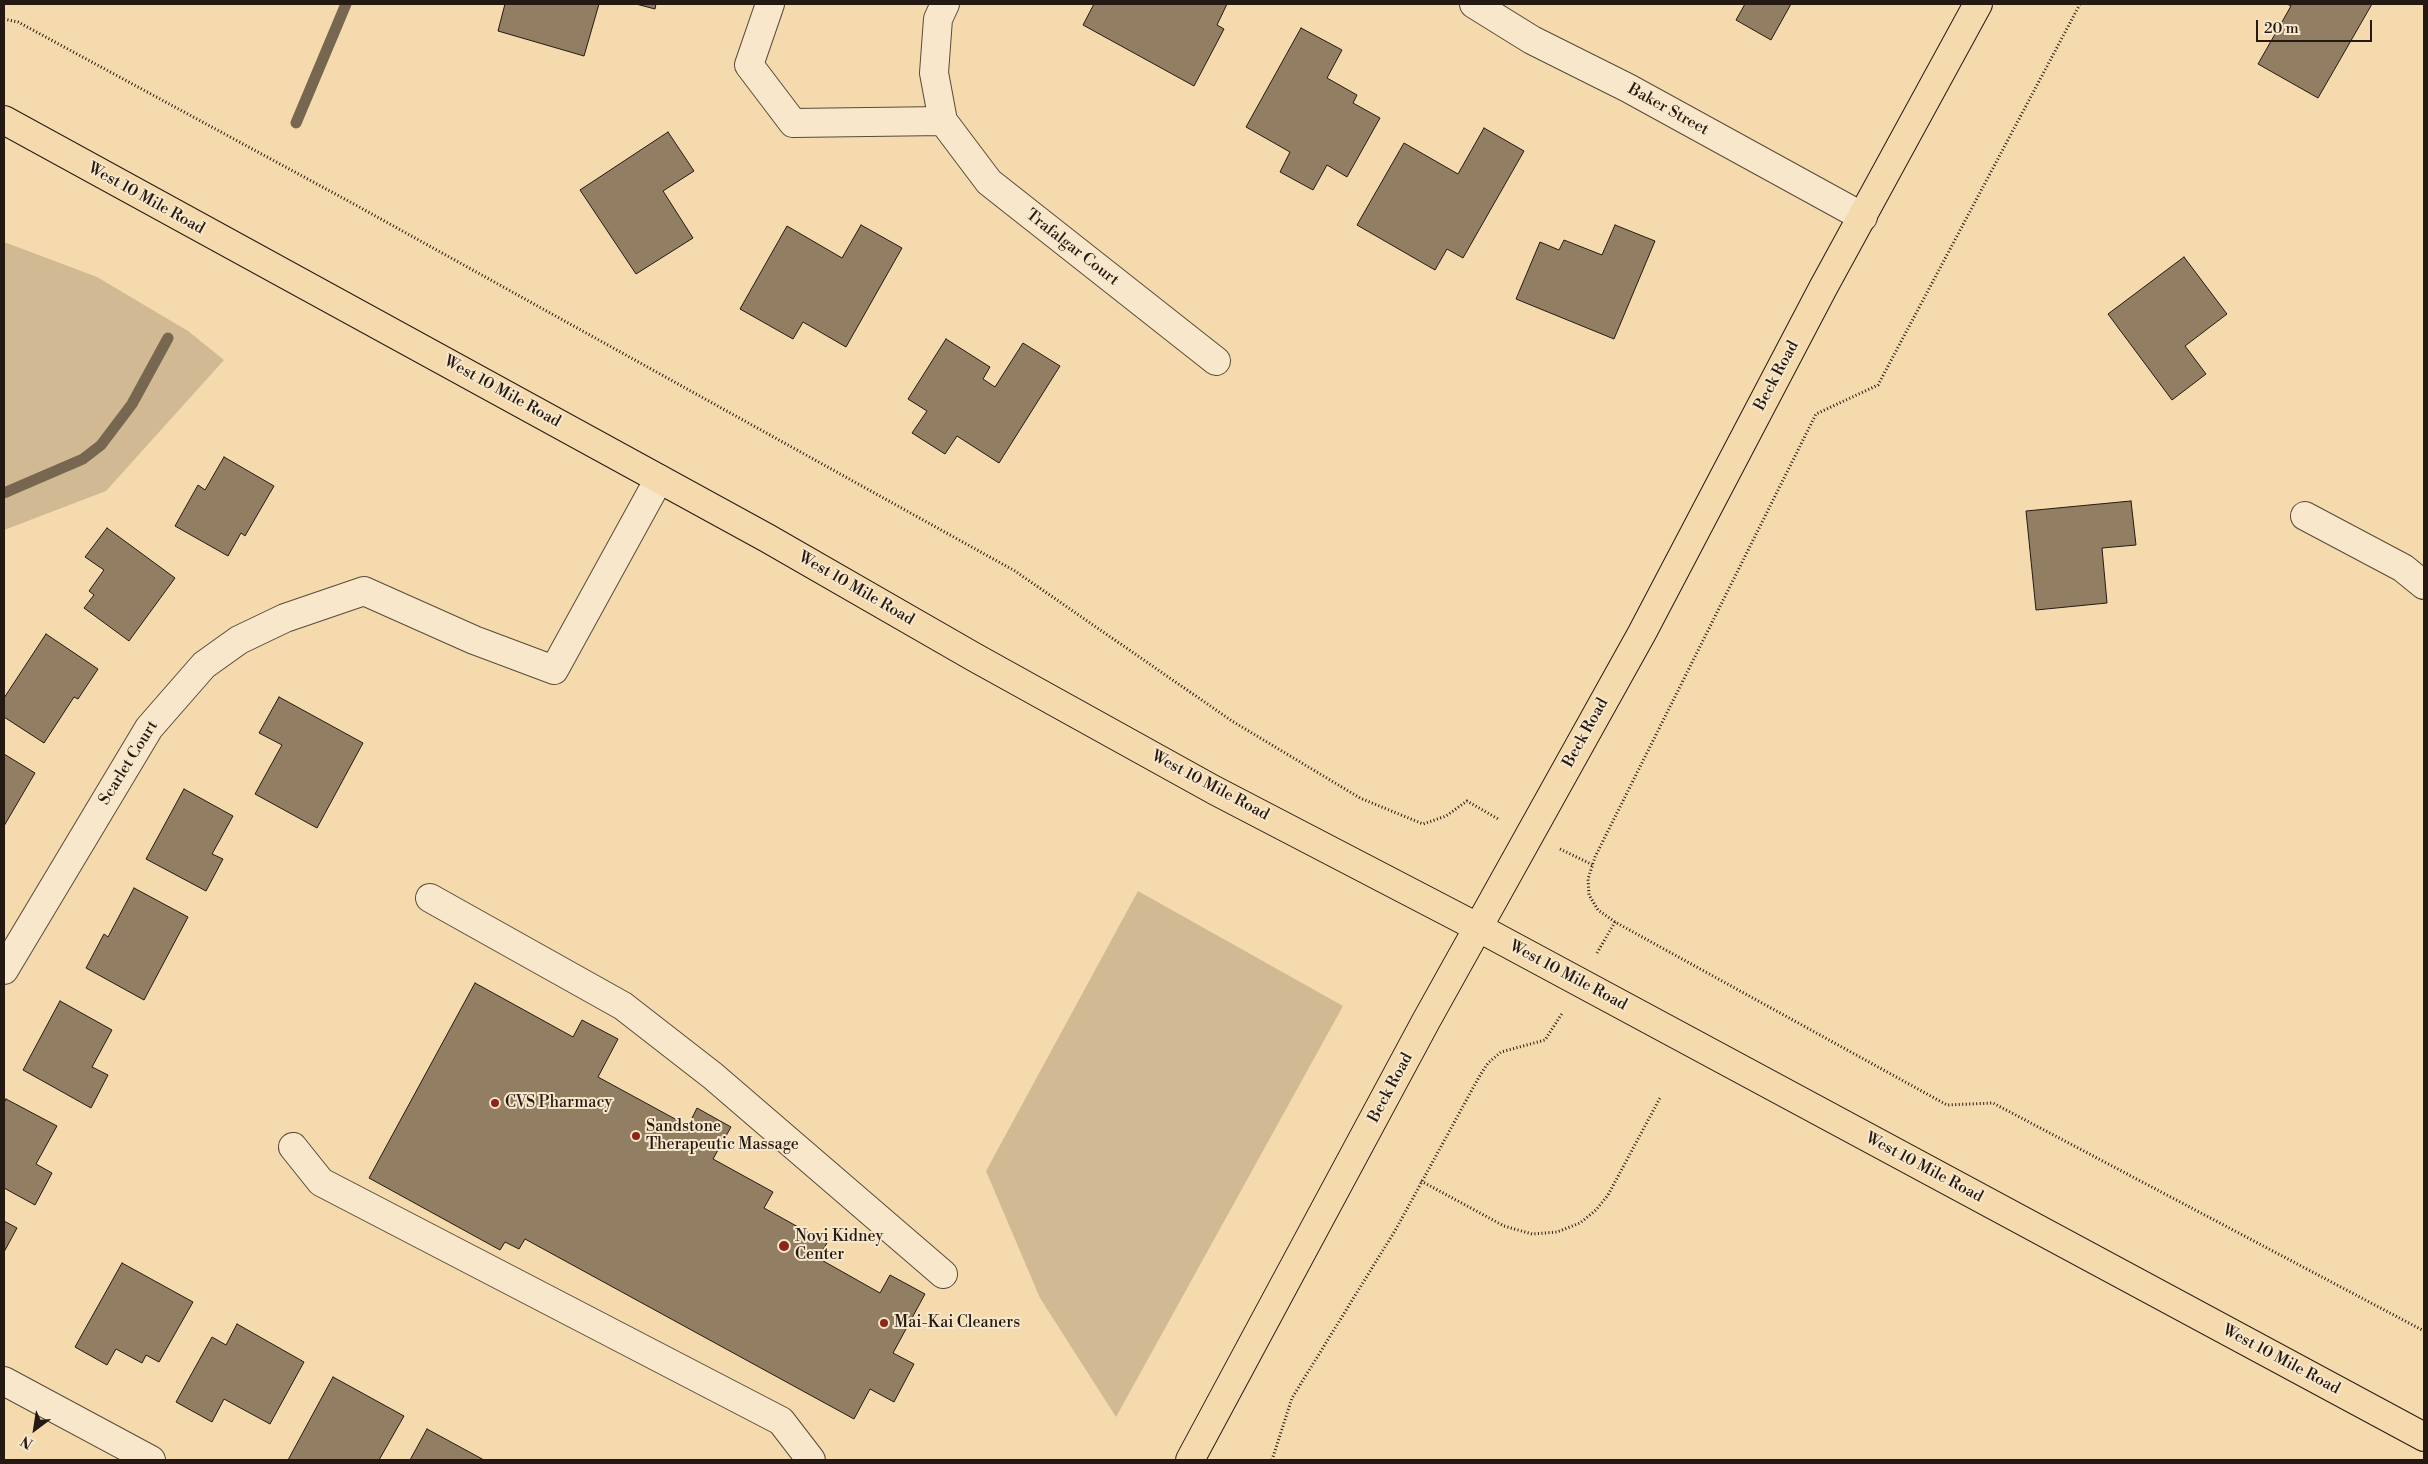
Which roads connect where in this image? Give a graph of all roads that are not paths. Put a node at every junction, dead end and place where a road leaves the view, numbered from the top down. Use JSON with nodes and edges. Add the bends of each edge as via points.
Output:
{"nodes":[{"id":1,"x":770,"y":4,"type":"edge"},
{"id":2,"x":945,"y":4,"type":"edge"},
{"id":3,"x":1474,"y":4,"type":"edge"},
{"id":4,"x":1978,"y":4,"type":"edge"},
{"id":5,"x":4,"y":120,"type":"edge"},
{"id":6,"x":943,"y":121,"type":"junction"},
{"id":7,"x":1863,"y":217,"type":"junction"},
{"id":8,"x":1216,"y":361,"type":"dead end"},
{"id":9,"x":659,"y":479,"type":"junction"},
{"id":10,"x":2305,"y":516,"type":"dead end"},
{"id":11,"x":2424,"y":585,"type":"edge"},
{"id":12,"x":430,"y":898,"type":"dead end"},
{"id":13,"x":1479,"y":928,"type":"junction"},
{"id":14,"x":4,"y":970,"type":"edge"},
{"id":15,"x":293,"y":1147,"type":"dead end"},
{"id":16,"x":944,"y":1274,"type":"dead end"},
{"id":17,"x":4,"y":1381,"type":"edge"},
{"id":18,"x":2424,"y":1437,"type":"edge"},
{"id":19,"x":151,"y":1460,"type":"edge"},
{"id":20,"x":811,"y":1460,"type":"edge"},
{"id":21,"x":1190,"y":1460,"type":"edge"}],
"edges":[{"from":1,"to":6,"type":"street","via":[[749,65],[793,124]]},
{"from":2,"to":6,"type":"street","name":"Trafalgar Court","via":[[938,20],[934,72]]},
{"from":3,"to":7,"type":"street","name":"Baker Street","via":[[1532,40],[1628,88]]},
{"from":4,"to":7,"type":"main road","name":"Beck Road"},
{"from":5,"to":9,"type":"main road","name":"West 10 Mile Road"},
{"from":6,"to":8,"type":"street","name":"Trafalgar Court","via":[[989,182]]},
{"from":7,"to":13,"type":"main road","name":"Beck Road","via":[[1642,633]]},
{"from":9,"to":13,"type":"main road","name":"West 10 Mile Road","via":[[1214,790]]},
{"from":9,"to":14,"type":"street","name":"Scarlet Court","via":[[554,670],[474,640],[364,591],[284,618],[239,640],[204,664],[149,728]]},
{"from":10,"to":11,"type":"street","via":[[2403,568]]},
{"from":12,"to":16,"type":"street","via":[[623,1006],[713,1076]]},
{"from":13,"to":18,"type":"main road","name":"West 10 Mile Road"},
{"from":13,"to":21,"type":"main road","name":"Beck Road"},
{"from":15,"to":20,"type":"street","via":[[321,1182],[781,1421]]},
{"from":17,"to":19,"type":"street"}]}
